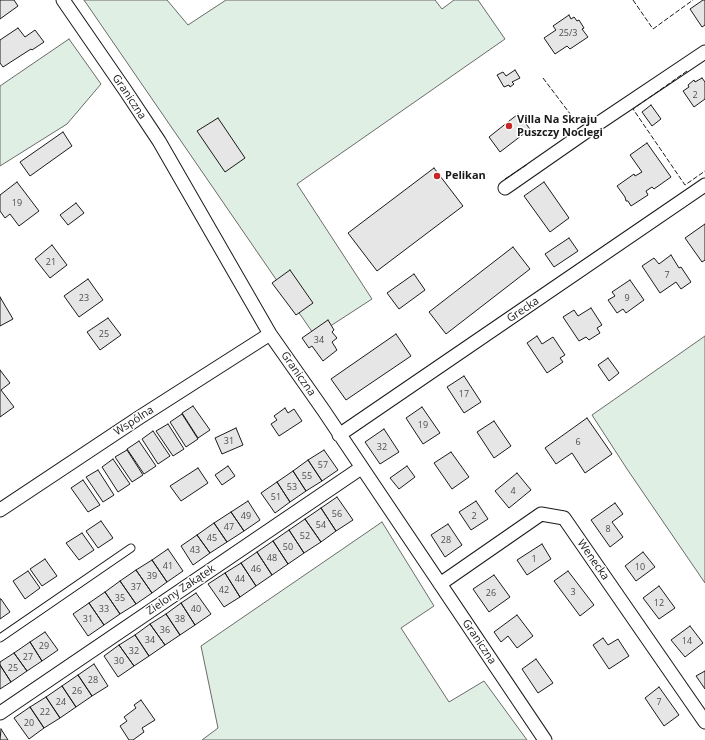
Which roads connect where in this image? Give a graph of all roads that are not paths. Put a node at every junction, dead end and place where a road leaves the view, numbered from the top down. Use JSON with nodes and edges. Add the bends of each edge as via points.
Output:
{"nodes":[{"id":1,"x":63,"y":0,"type":"edge"},
{"id":2,"x":705,"y":52,"type":"edge"},
{"id":3,"x":705,"y":185,"type":"edge"},
{"id":4,"x":504,"y":188,"type":"dead end"},
{"id":5,"x":270,"y":334,"type":"junction"},
{"id":6,"x":339,"y":435,"type":"junction"},
{"id":7,"x":361,"y":468,"type":"junction"},
{"id":8,"x":0,"y":510,"type":"edge"},
{"id":9,"x":131,"y":548,"type":"dead end"},
{"id":10,"x":440,"y":584,"type":"junction"},
{"id":11,"x":0,"y":638,"type":"edge"},
{"id":12,"x":0,"y":713,"type":"edge"},
{"id":13,"x":705,"y":722,"type":"edge"},
{"id":14,"x":545,"y":740,"type":"edge"}],
"edges":[{"from":1,"to":5,"type":"street","name":"Graniczna","via":[[159,141]]},
{"from":2,"to":4,"type":"street"},
{"from":3,"to":6,"type":"street","name":"Grecka"},
{"from":5,"to":6,"type":"street","name":"Graniczna"},
{"from":5,"to":8,"type":"street","name":"Wspólna"},
{"from":6,"to":7,"type":"street","name":"Graniczna"},
{"from":7,"to":10,"type":"street","name":"Graniczna"},
{"from":7,"to":12,"type":"street","name":"Zielony Zakątek"},
{"from":9,"to":11,"type":"lane"},
{"from":10,"to":13,"type":"street","name":"Wenecka","via":[[541,514],[564,518]]},
{"from":10,"to":14,"type":"street","name":"Graniczna"}]}
